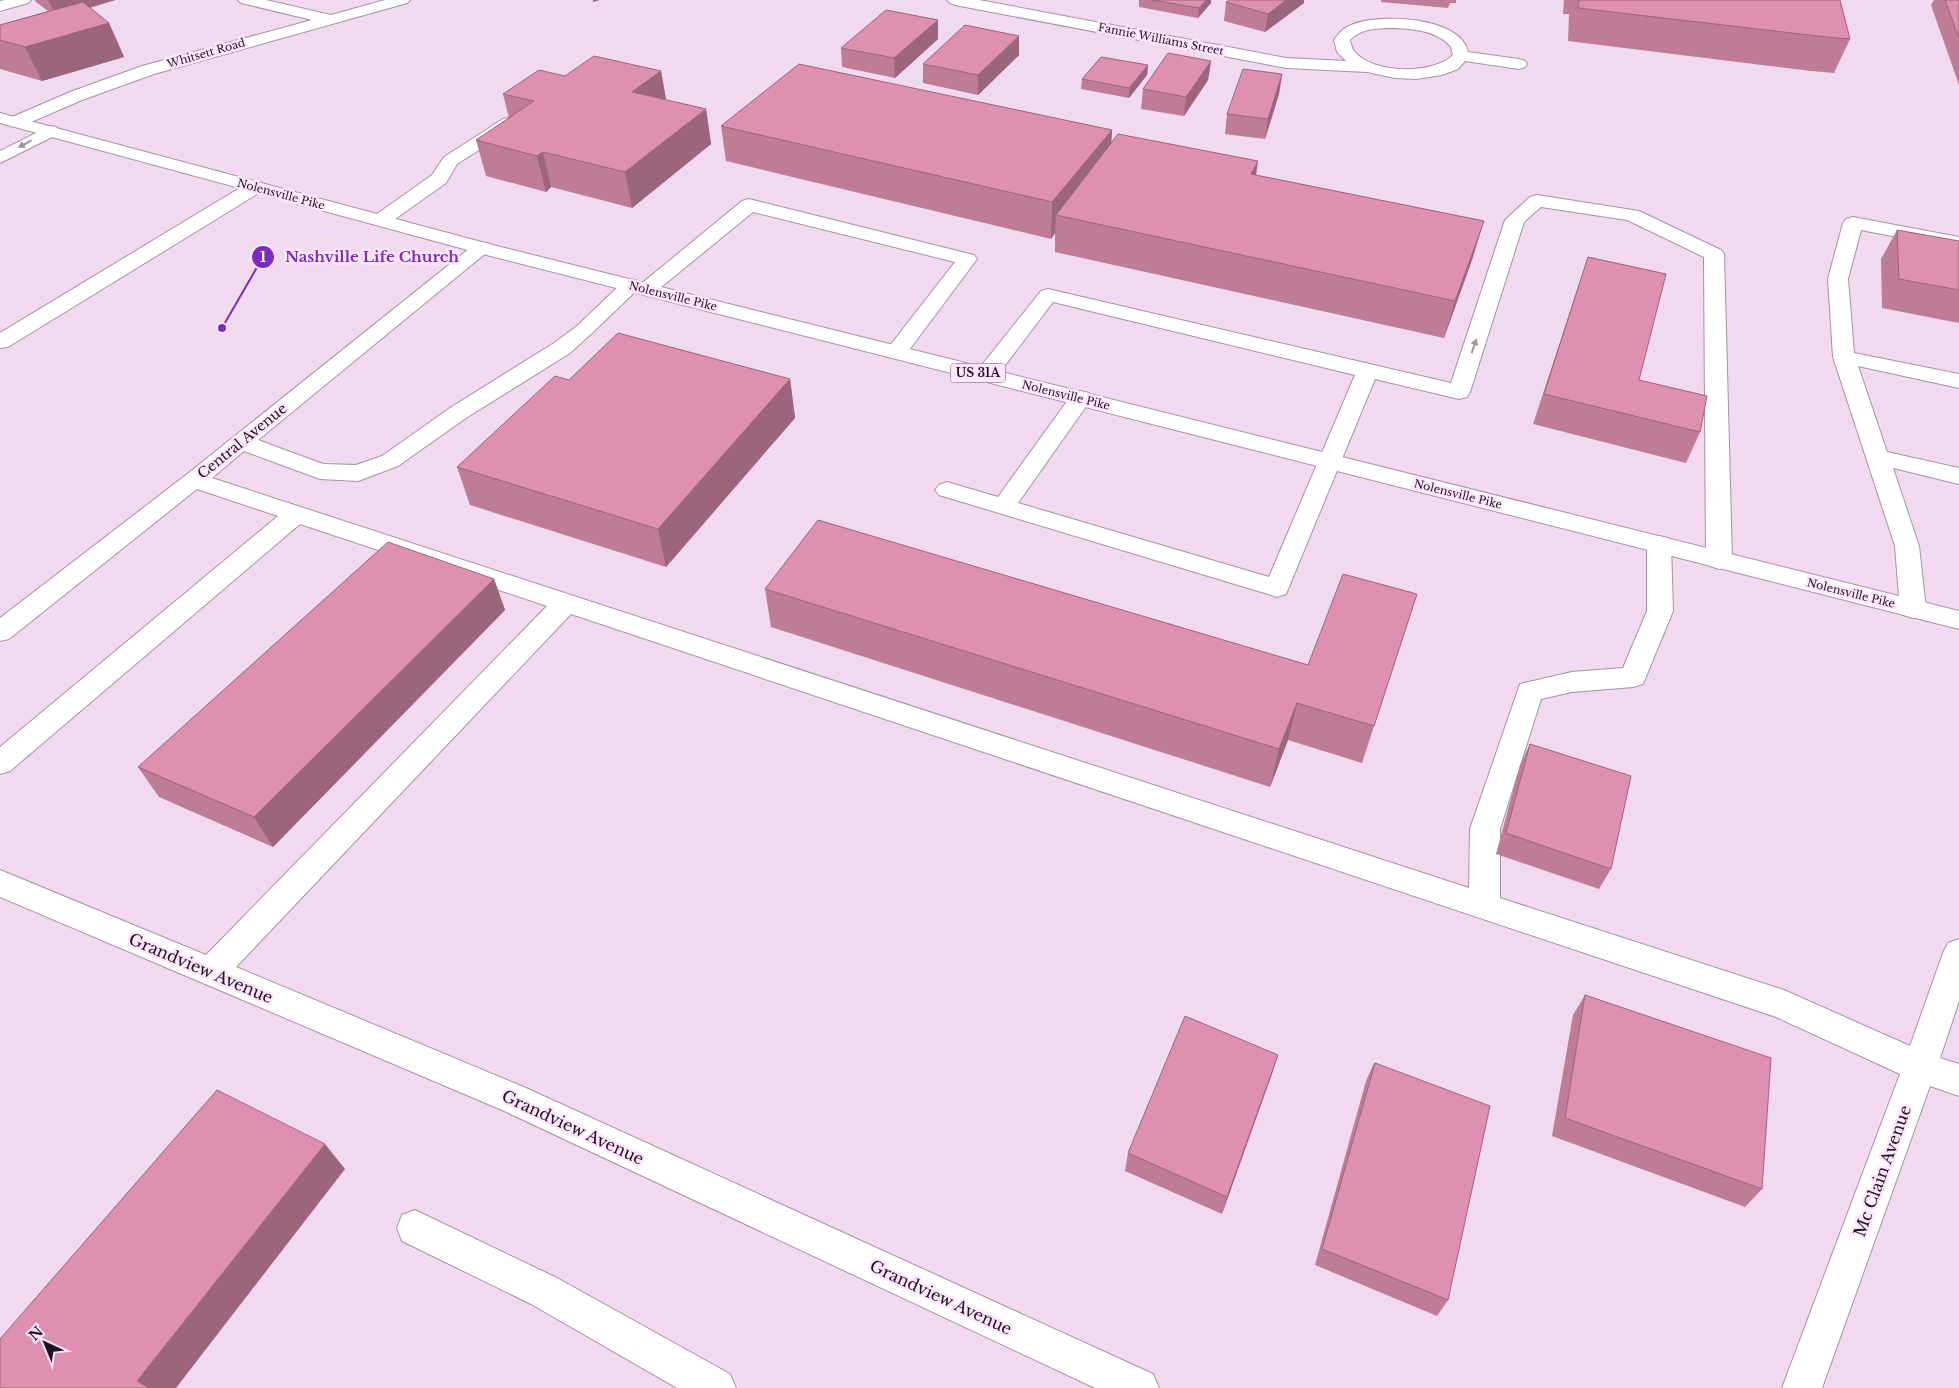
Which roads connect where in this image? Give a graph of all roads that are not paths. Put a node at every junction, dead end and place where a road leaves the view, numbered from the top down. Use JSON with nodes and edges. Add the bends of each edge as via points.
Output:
{"nodes":[{"id":1,"x":23,"y":0,"type":"edge"},
{"id":2,"x":246,"y":0,"type":"edge"},
{"id":3,"x":402,"y":0,"type":"edge"},
{"id":4,"x":955,"y":0,"type":"edge"},
{"id":5,"x":0,"y":6,"type":"edge"},
{"id":6,"x":329,"y":19,"type":"junction"},
{"id":7,"x":1461,"y":56,"type":"junction"},
{"id":8,"x":1519,"y":64,"type":"dead end"},
{"id":9,"x":1369,"y":67,"type":"junction"},
{"id":10,"x":525,"y":114,"type":"edge"},
{"id":11,"x":8,"y":120,"type":"edge"},
{"id":12,"x":50,"y":131,"type":"junction"},
{"id":13,"x":0,"y":158,"type":"edge"},
{"id":14,"x":255,"y":187,"type":"junction"},
{"id":15,"x":381,"y":220,"type":"junction"},
{"id":16,"x":1959,"y":243,"type":"edge"},
{"id":17,"x":482,"y":248,"type":"junction"},
{"id":18,"x":639,"y":287,"type":"junction"},
{"id":19,"x":0,"y":342,"type":"edge"},
{"id":20,"x":896,"y":352,"type":"junction"},
{"id":21,"x":1844,"y":356,"type":"junction"},
{"id":22,"x":1367,"y":371,"type":"junction"},
{"id":23,"x":986,"y":375,"type":"junction"},
{"id":24,"x":1959,"y":381,"type":"edge"},
{"id":25,"x":1081,"y":398,"type":"junction"},
{"id":26,"x":241,"y":442,"type":"junction"},
{"id":27,"x":1877,"y":457,"type":"junction"},
{"id":28,"x":1329,"y":461,"type":"junction"},
{"id":29,"x":1959,"y":476,"type":"edge"},
{"id":30,"x":194,"y":480,"type":"junction"},
{"id":31,"x":947,"y":490,"type":"dead end"},
{"id":32,"x":1003,"y":507,"type":"junction"},
{"id":33,"x":296,"y":513,"type":"junction"},
{"id":34,"x":1659,"y":544,"type":"junction"},
{"id":35,"x":1719,"y":560,"type":"junction"},
{"id":36,"x":566,"y":603,"type":"junction"},
{"id":37,"x":1913,"y":609,"type":"junction"},
{"id":38,"x":1959,"y":620,"type":"edge"},
{"id":39,"x":0,"y":632,"type":"edge"},
{"id":40,"x":0,"y":763,"type":"edge"},
{"id":41,"x":0,"y":883,"type":"edge"},
{"id":42,"x":1484,"y":906,"type":"junction"},
{"id":43,"x":1959,"y":953,"type":"edge"},
{"id":44,"x":210,"y":972,"type":"junction"},
{"id":45,"x":1920,"y":1067,"type":"junction"},
{"id":46,"x":1959,"y":1080,"type":"edge"},
{"id":47,"x":415,"y":1228,"type":"dead end"},
{"id":48,"x":716,"y":1388,"type":"edge"},
{"id":49,"x":1139,"y":1388,"type":"edge"},
{"id":50,"x":1802,"y":1388,"type":"edge"}],
"edges":[{"from":1,"to":5,"type":"street"},
{"from":2,"to":6,"type":"street"},
{"from":3,"to":6,"type":"street","name":"Whitsett Road"},
{"from":4,"to":9,"type":"street","name":"Fannie Williams Street","via":[[1286,62]]},
{"from":6,"to":11,"type":"street","name":"Whitsett Road","via":[[148,70]]},
{"from":7,"to":8,"type":"street"},
{"from":7,"to":9,"type":"street","via":[[1451,66],[1427,73],[1400,74]]},
{"from":7,"to":9,"type":"street","via":[[1458,44],[1434,30],[1404,23],[1376,23],[1354,29],[1342,40],[1342,48],[1349,56]]},
{"from":10,"to":15,"type":"street","via":[[450,161],[439,179]]},
{"from":11,"to":12,"type":"street","name":"Nolensville Pike","number":"US 31A"},
{"from":12,"to":13,"type":"street","one_way":true},
{"from":12,"to":14,"type":"street","name":"Nolensville Pike","number":"US 31A"},
{"from":14,"to":15,"type":"street","name":"Nolensville Pike","number":"US 31A"},
{"from":14,"to":19,"type":"street"},
{"from":15,"to":17,"type":"street","name":"Nolensville Pike","number":"US 31A"},
{"from":16,"to":21,"type":"street","via":[[1853,223],[1838,280]]},
{"from":17,"to":18,"type":"street","name":"Nolensville Pike","number":"US 31A"},
{"from":17,"to":26,"type":"street","name":"Central Avenue"},
{"from":18,"to":20,"type":"street","name":"Nolensville Pike","number":"US 31A"},
{"from":18,"to":20,"type":"street","via":[[749,205],[967,259]]},
{"from":18,"to":26,"type":"street","via":[[562,348],[458,413],[390,461],[358,472],[320,471]]},
{"from":20,"to":23,"type":"street","name":"Nolensville Pike","number":"US 31A"},
{"from":21,"to":24,"type":"street"},
{"from":21,"to":27,"type":"street"},
{"from":22,"to":23,"type":"street","via":[[1048,295]]},
{"from":22,"to":28,"type":"street"},
{"from":22,"to":35,"type":"street","one_way":true,"via":[[1459,392],[1515,220],[1537,201],[1632,215],[1714,254]]},
{"from":23,"to":25,"type":"street","name":"Nolensville Pike","number":"US 31A"},
{"from":25,"to":28,"type":"street","name":"Nolensville Pike","number":"US 31A"},
{"from":25,"to":32,"type":"street"},
{"from":26,"to":30,"type":"street","name":"Central Avenue"},
{"from":27,"to":29,"type":"street"},
{"from":27,"to":37,"type":"street","via":[[1907,546]]},
{"from":28,"to":32,"type":"street","via":[[1277,588]]},
{"from":28,"to":34,"type":"street","name":"Nolensville Pike","number":"US 31A"},
{"from":30,"to":33,"type":"street"},
{"from":30,"to":39,"type":"street","name":"Central Avenue"},
{"from":31,"to":32,"type":"street"},
{"from":33,"to":36,"type":"street"},
{"from":33,"to":40,"type":"street"},
{"from":34,"to":35,"type":"street","name":"Nolensville Pike","number":"US 31A"},
{"from":34,"to":42,"type":"street","via":[[1660,611],[1634,677],[1572,682],[1530,691],[1485,829]]},
{"from":35,"to":37,"type":"street","name":"Nolensville Pike","number":"US 31A"},
{"from":36,"to":42,"type":"street"},
{"from":36,"to":44,"type":"street"},
{"from":37,"to":38,"type":"street","name":"Nolensville Pike","number":"US 31A"},
{"from":41,"to":44,"type":"street","name":"Grandview Avenue"},
{"from":42,"to":45,"type":"street","via":[[1784,1005]]},
{"from":43,"to":45,"type":"street","name":"Mc Clain Avenue"},
{"from":44,"to":49,"type":"street","name":"Grandview Avenue","via":[[514,1100]]},
{"from":45,"to":46,"type":"street"},
{"from":45,"to":50,"type":"street","name":"Mc Clain Avenue"},
{"from":47,"to":48,"type":"street","via":[[544,1290]]}]}
